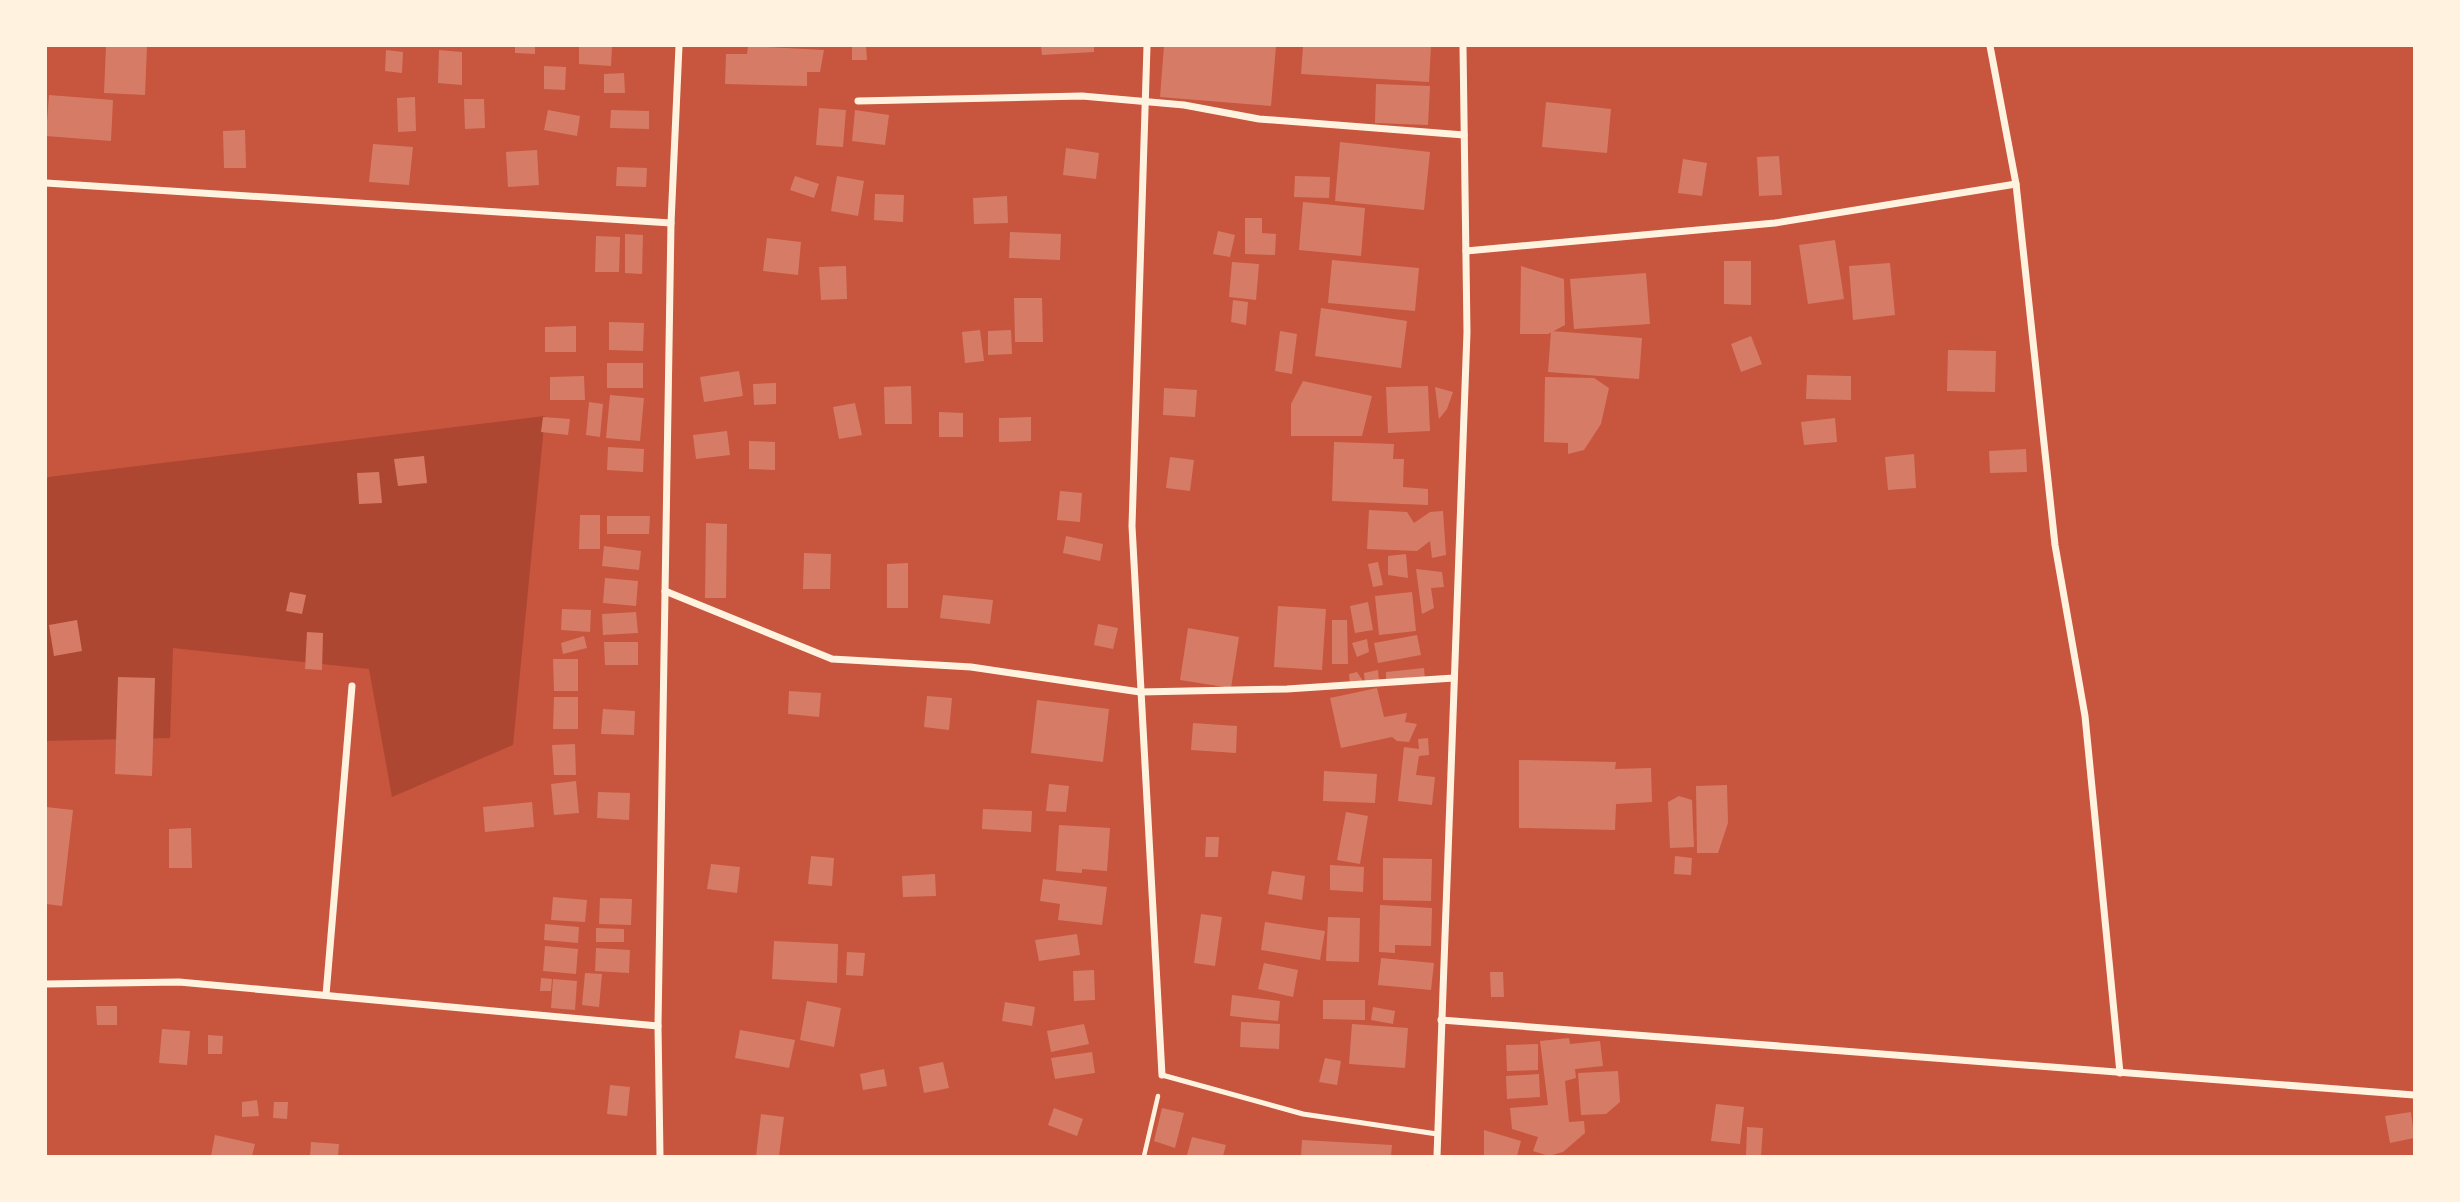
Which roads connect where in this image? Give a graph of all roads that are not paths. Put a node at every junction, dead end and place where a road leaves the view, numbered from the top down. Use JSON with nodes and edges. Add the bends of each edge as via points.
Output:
{"nodes":[{"id":1,"x":679,"y":46,"type":"edge"},
{"id":2,"x":1147,"y":46,"type":"edge"},
{"id":3,"x":1463,"y":46,"type":"edge"},
{"id":4,"x":1990,"y":46,"type":"edge"},
{"id":5,"x":858,"y":101,"type":"dead end"},
{"id":6,"x":1145,"y":103,"type":"junction"},
{"id":7,"x":1464,"y":135,"type":"junction"},
{"id":8,"x":46,"y":183,"type":"edge"},
{"id":9,"x":2016,"y":184,"type":"junction"},
{"id":10,"x":671,"y":223,"type":"junction"},
{"id":11,"x":1466,"y":251,"type":"junction"},
{"id":12,"x":665,"y":591,"type":"junction"},
{"id":13,"x":1454,"y":678,"type":"junction"},
{"id":14,"x":352,"y":686,"type":"dead end"},
{"id":15,"x":1140,"y":692,"type":"junction"},
{"id":16,"x":46,"y":984,"type":"edge"},
{"id":17,"x":326,"y":995,"type":"junction"},
{"id":18,"x":1441,"y":1020,"type":"junction"},
{"id":19,"x":658,"y":1026,"type":"junction"},
{"id":20,"x":2120,"y":1073,"type":"junction"},
{"id":21,"x":1162,"y":1074,"type":"joint"},
{"id":22,"x":2414,"y":1095,"type":"edge"},
{"id":23,"x":1437,"y":1134,"type":"junction"},
{"id":24,"x":660,"y":1157,"type":"edge"},
{"id":25,"x":1437,"y":1157,"type":"edge"}],
"edges":[{"from":1,"to":10,"type":"street"},
{"from":2,"to":6,"type":"street"},
{"from":3,"to":7,"type":"street"},
{"from":4,"to":9,"type":"street"},
{"from":5,"to":6,"type":"street","via":[[1082,96]]},
{"from":6,"to":7,"type":"street","via":[[1259,119]]},
{"from":6,"to":15,"type":"street","via":[[1132,526]]},
{"from":7,"to":11,"type":"street"},
{"from":8,"to":10,"type":"street"},
{"from":9,"to":11,"type":"street","via":[[1775,223]]},
{"from":9,"to":20,"type":"street","via":[[2055,545],[2085,716]]},
{"from":10,"to":12,"type":"street"},
{"from":11,"to":13,"type":"street"},
{"from":12,"to":15,"type":"street","via":[[832,659],[971,667]]},
{"from":12,"to":19,"type":"street"},
{"from":13,"to":15,"type":"street","via":[[1287,689]]},
{"from":13,"to":18,"type":"street"},
{"from":14,"to":17,"type":"street"},
{"from":15,"to":21,"type":"street"},
{"from":16,"to":17,"type":"street","via":[[179,982]]},
{"from":17,"to":19,"type":"street"},
{"from":18,"to":20,"type":"street"},
{"from":18,"to":23,"type":"street"},
{"from":19,"to":24,"type":"street"},
{"from":20,"to":22,"type":"street"},
{"from":21,"to":23,"type":"lane","via":[[1303,1114]]},
{"from":23,"to":25,"type":"street"}]}
